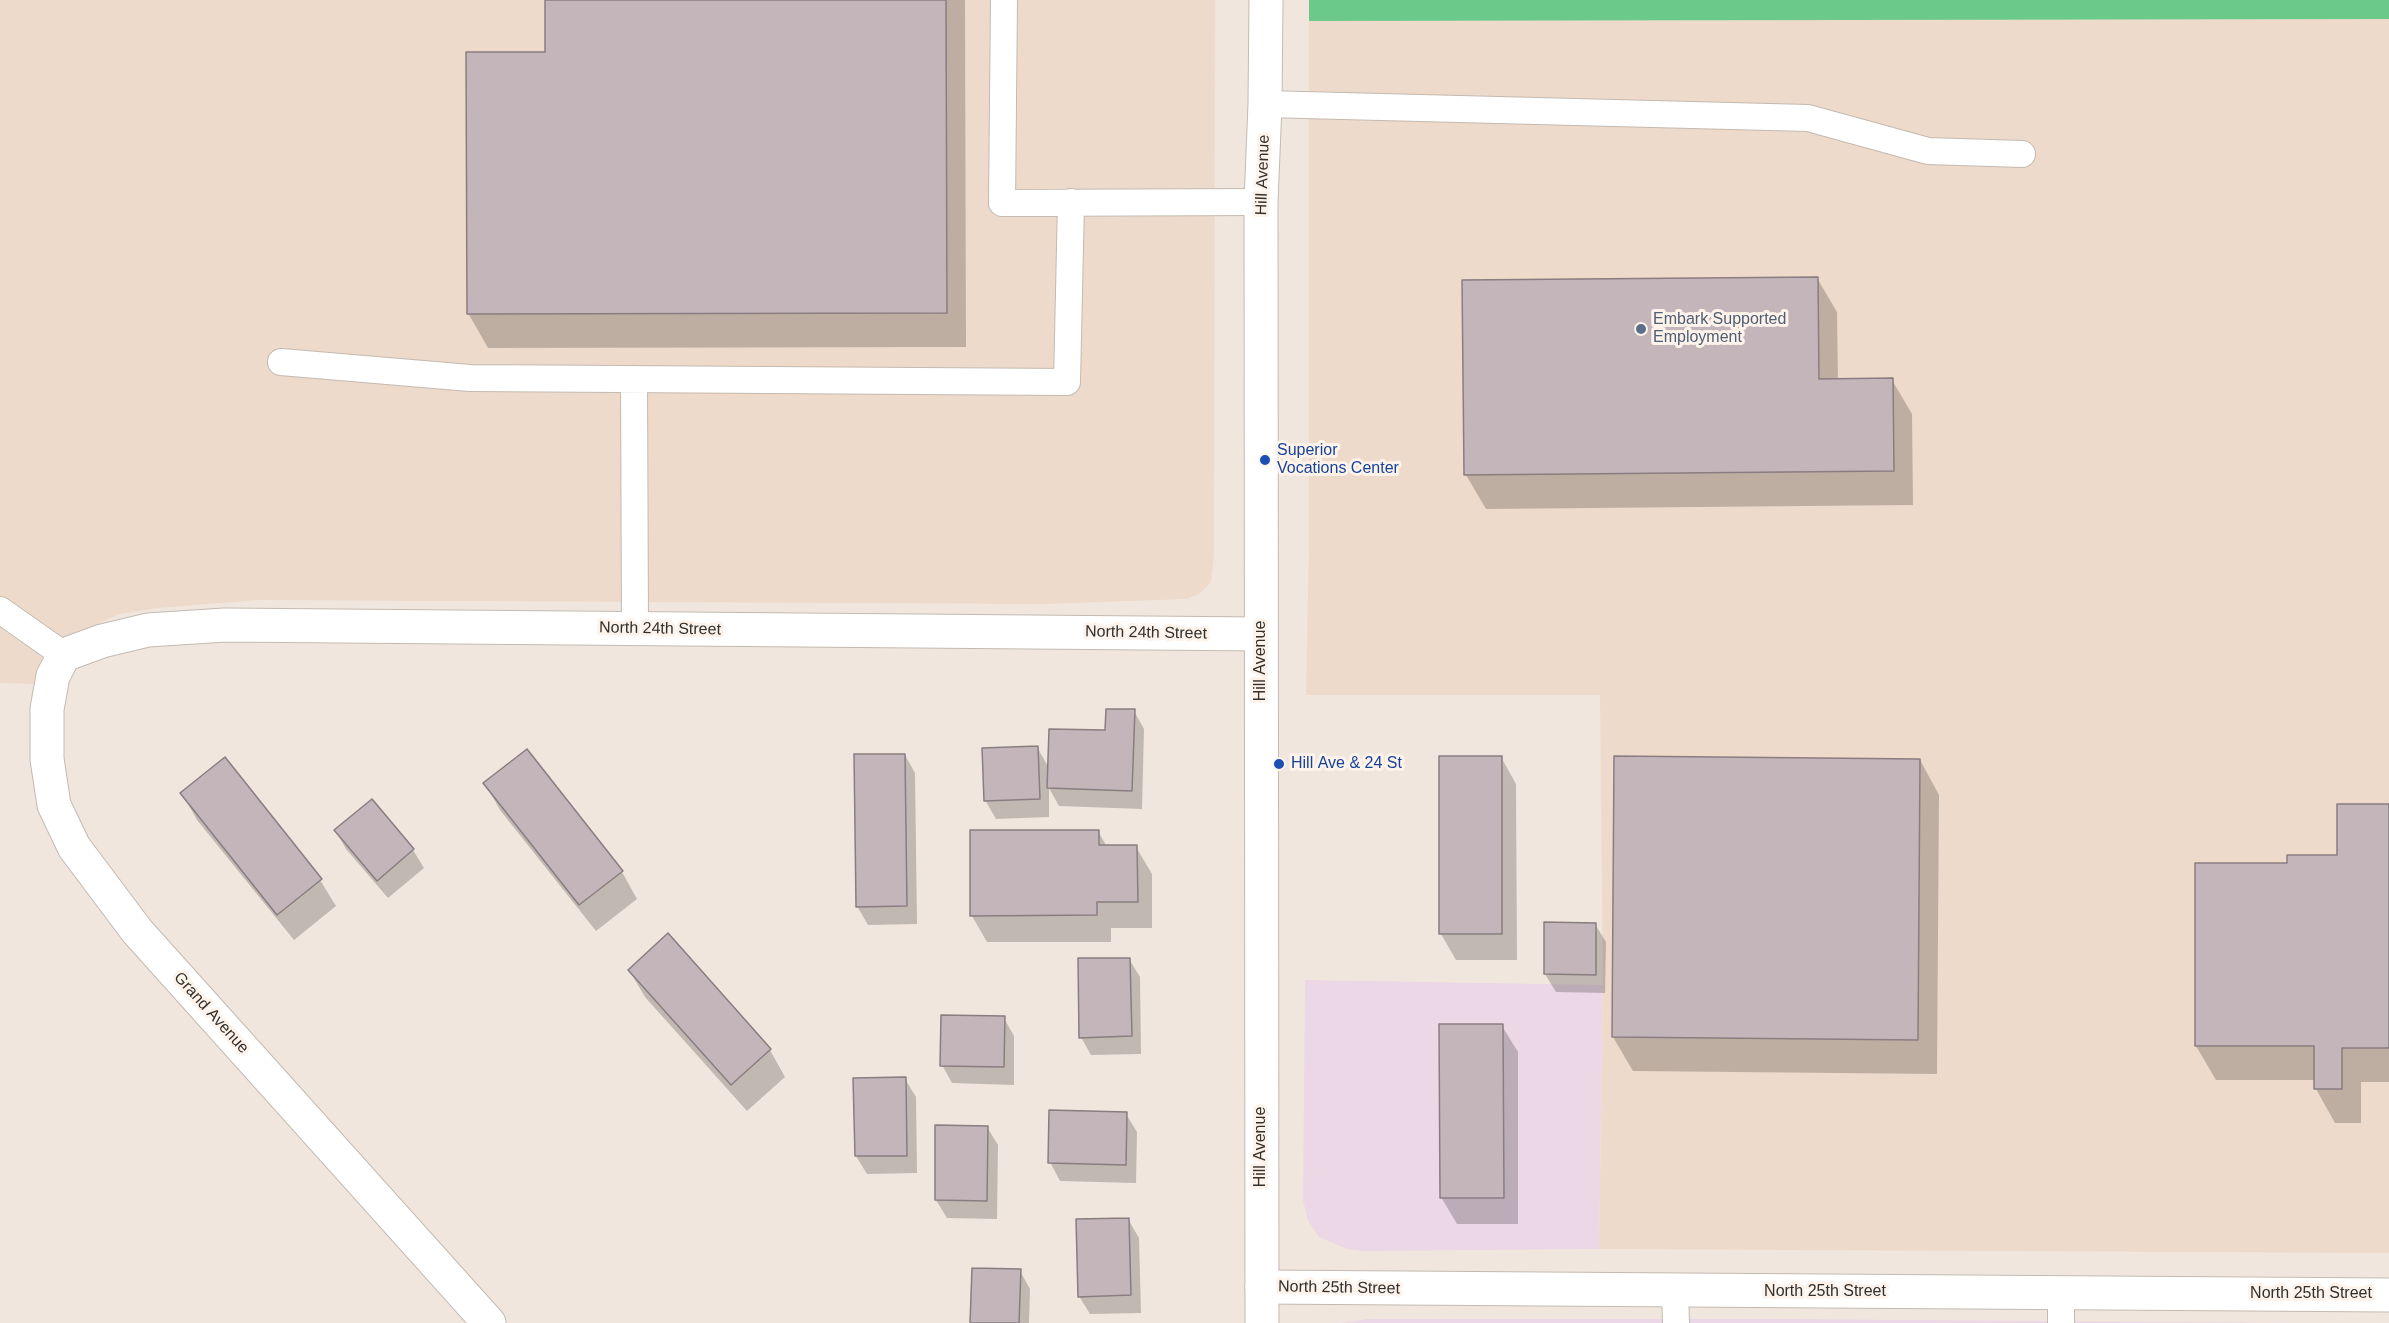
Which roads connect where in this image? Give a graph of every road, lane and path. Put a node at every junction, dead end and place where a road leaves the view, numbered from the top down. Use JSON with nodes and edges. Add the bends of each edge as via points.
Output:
{"nodes":[{"id":1,"x":1004,"y":0,"type":"edge"},
{"id":2,"x":1266,"y":0,"type":"edge"},
{"id":3,"x":1265,"y":104,"type":"junction"},
{"id":4,"x":2022,"y":154,"type":"dead end"},
{"id":5,"x":1071,"y":202,"type":"junction"},
{"id":6,"x":1261,"y":202,"type":"junction"},
{"id":7,"x":281,"y":363,"type":"dead end"},
{"id":8,"x":634,"y":379,"type":"junction"},
{"id":9,"x":0,"y":610,"type":"edge"},
{"id":10,"x":635,"y":628,"type":"junction"},
{"id":11,"x":1261,"y":634,"type":"junction"},
{"id":12,"x":64,"y":655,"type":"junction"},
{"id":13,"x":1262,"y":1287,"type":"junction"},
{"id":14,"x":1675,"y":1291,"type":"junction"},
{"id":15,"x":2389,"y":1295,"type":"edge"},
{"id":16,"x":2061,"y":1308,"type":"edge"},
{"id":17,"x":489,"y":1323,"type":"edge"},
{"id":18,"x":1262,"y":1323,"type":"edge"},
{"id":19,"x":1676,"y":1323,"type":"edge"}],
"edges":[{"from":1,"to":5,"type":"lane","via":[[1002,203]]},
{"from":2,"to":3,"type":"street","name":"Hill Avenue"},
{"from":3,"to":4,"type":"lane","via":[[1808,118],[1928,151]]},
{"from":3,"to":6,"type":"street","name":"Hill Avenue"},
{"from":5,"to":6,"type":"lane"},
{"from":5,"to":8,"type":"lane","via":[[1067,382]]},
{"from":6,"to":11,"type":"street","name":"Hill Avenue"},
{"from":7,"to":8,"type":"lane","via":[[470,378]]},
{"from":8,"to":10,"type":"lane"},
{"from":9,"to":12,"type":"lane"},
{"from":10,"to":11,"type":"street","name":"North 24th Street"},
{"from":10,"to":12,"type":"street","name":"North 24th Street","via":[[225,625],[148,630]]},
{"from":11,"to":13,"type":"street","name":"Hill Avenue"},
{"from":12,"to":17,"type":"street","name":"Grand Avenue","via":[[53,676],[46,709],[46,759],[54,805],[74,847],[137,931]]},
{"from":13,"to":14,"type":"street","name":"North 25th Street"},
{"from":13,"to":18,"type":"street","name":"Hill Avenue"},
{"from":14,"to":16,"type":"street","name":"North 25th Street"},
{"from":14,"to":19,"type":"lane"},
{"from":15,"to":16,"type":"street","name":"North 25th Street"}]}
